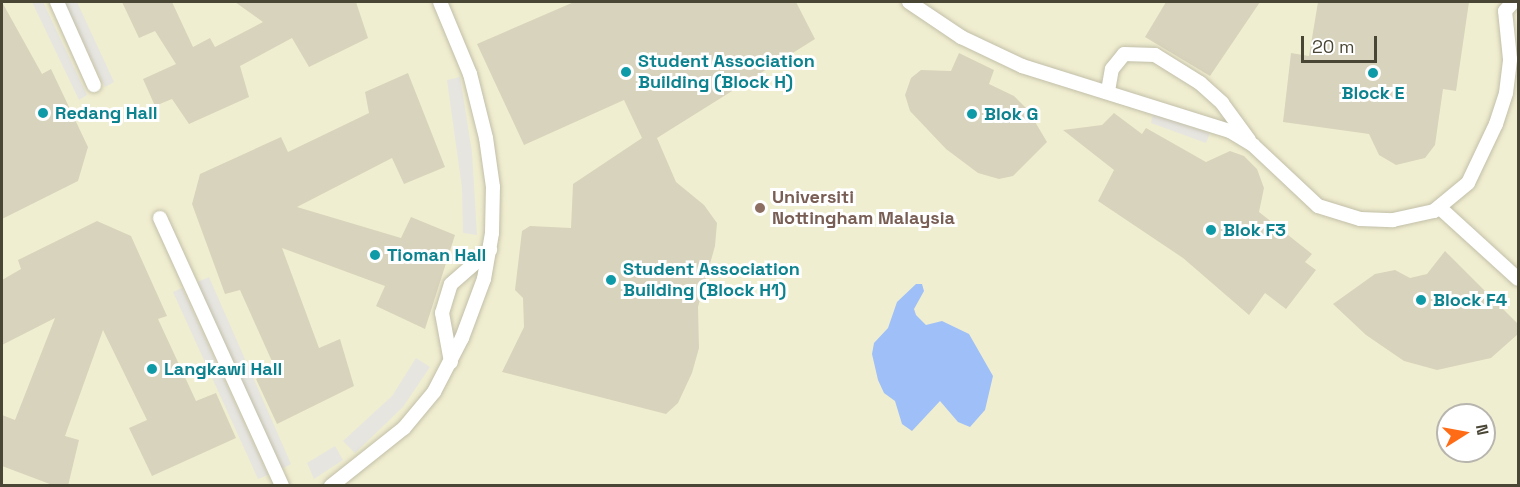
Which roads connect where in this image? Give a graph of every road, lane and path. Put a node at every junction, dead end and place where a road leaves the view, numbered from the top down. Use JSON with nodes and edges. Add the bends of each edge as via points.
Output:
{"nodes":[{"id":1,"x":57,"y":2,"type":"edge"},
{"id":2,"x":440,"y":2,"type":"edge"},
{"id":3,"x":909,"y":2,"type":"edge"},
{"id":4,"x":1513,"y":2,"type":"edge"},
{"id":5,"x":1513,"y":38,"type":"edge"},
{"id":6,"x":94,"y":85,"type":"dead end"},
{"id":7,"x":1108,"y":92,"type":"junction"},
{"id":8,"x":1253,"y":145,"type":"junction"},
{"id":9,"x":1440,"y":208,"type":"junction"},
{"id":10,"x":160,"y":218,"type":"dead end"},
{"id":11,"x":490,"y":250,"type":"junction"},
{"id":12,"x":1518,"y":279,"type":"edge"},
{"id":13,"x":451,"y":362,"type":"junction"},
{"id":14,"x":282,"y":486,"type":"edge"},
{"id":15,"x":331,"y":486,"type":"edge"}],
"edges":[{"from":1,"to":6,"type":"lane"},
{"from":2,"to":11,"type":"lane","via":[[470,74],[484,129],[493,187]]},
{"from":3,"to":7,"type":"lane","via":[[961,37],[1022,66]]},
{"from":4,"to":5,"type":"lane","via":[[1505,11]]},
{"from":5,"to":9,"type":"lane","via":[[1497,124],[1468,183]]},
{"from":7,"to":8,"type":"lane","via":[[1230,131]]},
{"from":7,"to":8,"type":"lane","via":[[1112,69],[1124,54],[1155,55],[1182,70],[1222,103]]},
{"from":8,"to":9,"type":"lane","via":[[1299,191],[1339,214],[1394,220]]},
{"from":9,"to":12,"type":"lane"},
{"from":10,"to":14,"type":"lane"},
{"from":11,"to":13,"type":"lane","via":[[484,279]]},
{"from":11,"to":13,"type":"lane","via":[[451,284],[442,313]]},
{"from":13,"to":15,"type":"lane","via":[[434,392],[404,428]]}]}
